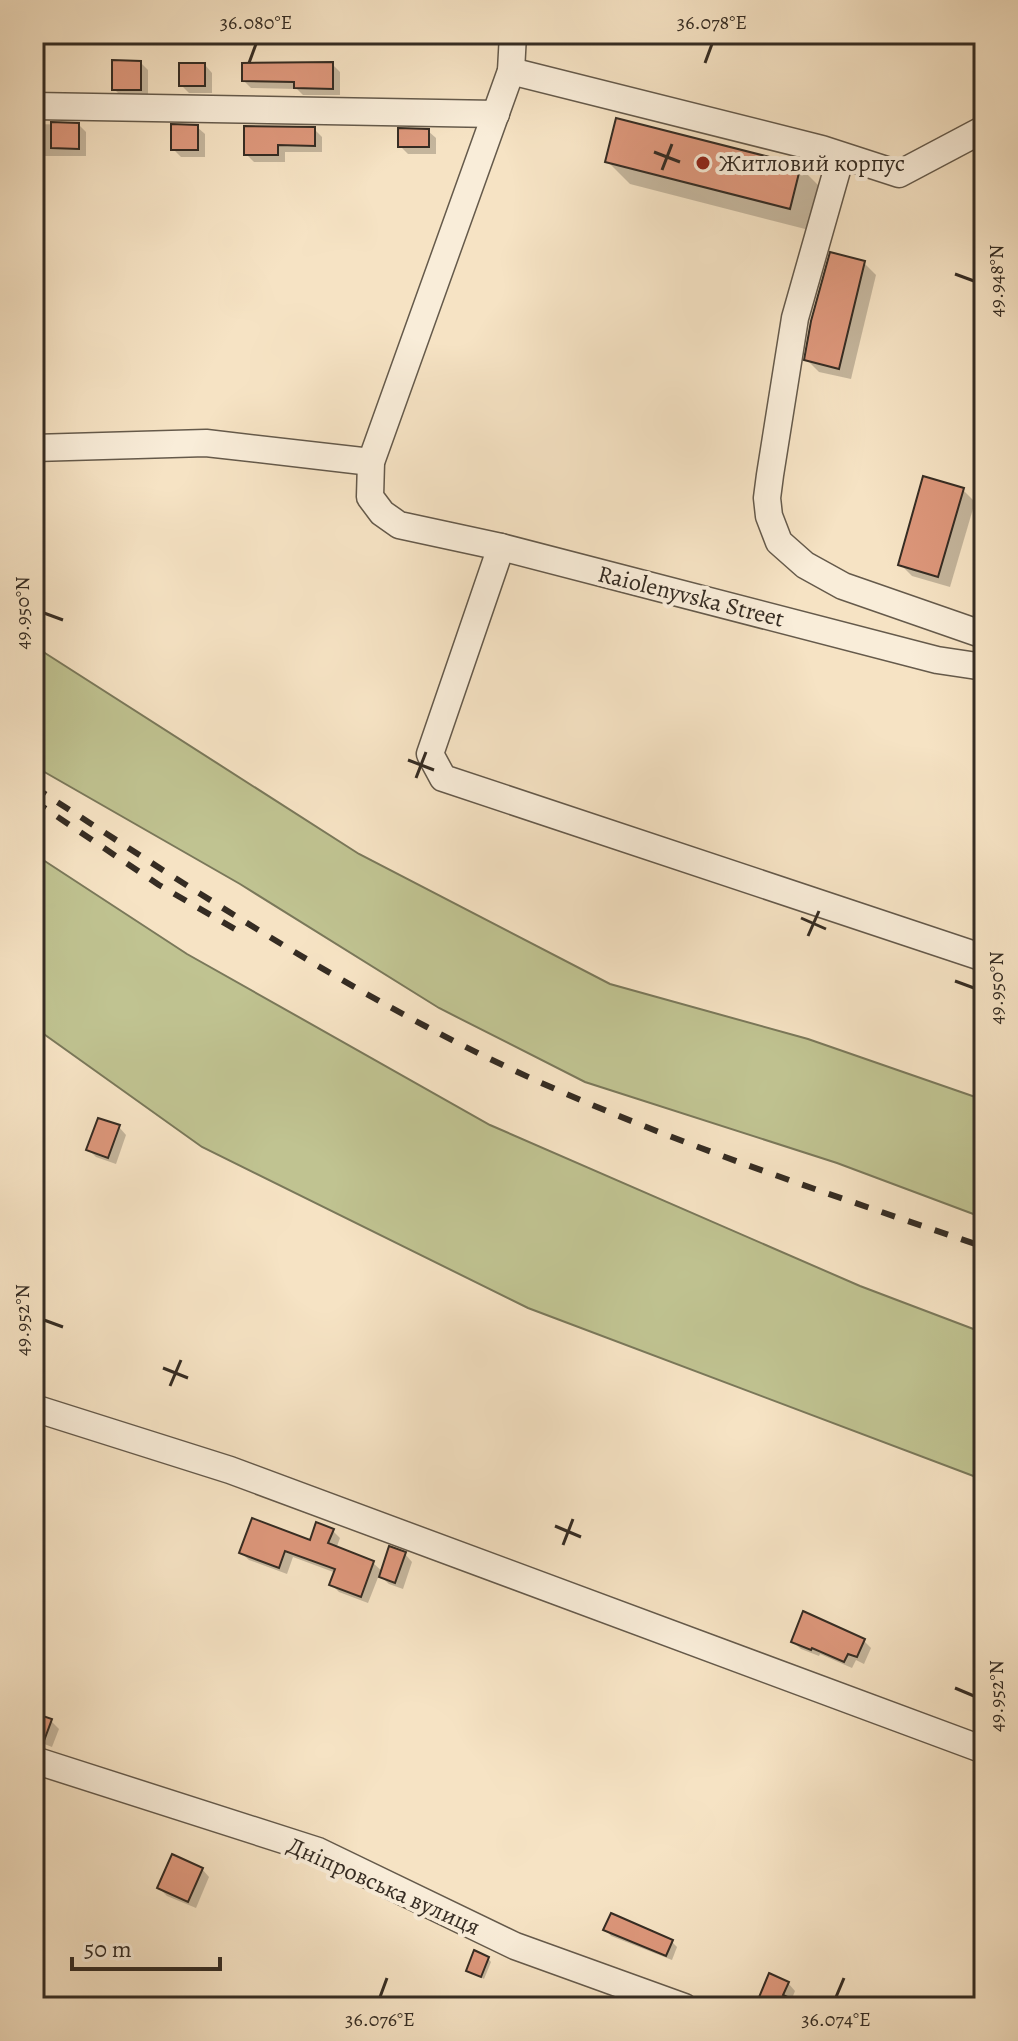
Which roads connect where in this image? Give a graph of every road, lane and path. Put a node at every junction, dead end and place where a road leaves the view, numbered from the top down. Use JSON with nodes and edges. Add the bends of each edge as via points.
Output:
{"nodes":[{"id":1,"x":513,"y":34,"type":"edge"},
{"id":2,"x":511,"y":71,"type":"junction"},
{"id":3,"x":34,"y":106,"type":"edge"},
{"id":4,"x":496,"y":114,"type":"junction"},
{"id":5,"x":984,"y":129,"type":"edge"},
{"id":6,"x":841,"y":156,"type":"junction"},
{"id":7,"x":34,"y":448,"type":"edge"},
{"id":8,"x":371,"y":462,"type":"junction"},
{"id":9,"x":501,"y":547,"type":"junction"},
{"id":10,"x":984,"y":635,"type":"edge"},
{"id":11,"x":984,"y":667,"type":"edge"},
{"id":12,"x":984,"y":958,"type":"edge"},
{"id":13,"x":34,"y":1408,"type":"edge"},
{"id":14,"x":984,"y":1750,"type":"edge"},
{"id":15,"x":34,"y":1760,"type":"edge"},
{"id":16,"x":684,"y":2007,"type":"edge"}],
"edges":[{"from":1,"to":2,"type":"street"},
{"from":2,"to":4,"type":"street"},
{"from":2,"to":6,"type":"street"},
{"from":3,"to":4,"type":"street"},
{"from":4,"to":8,"type":"street"},
{"from":5,"to":6,"type":"street","via":[[899,174]]},
{"from":6,"to":10,"type":"street","via":[[795,318],[770,475],[769,516],[779,542],[805,565],[843,586]]},
{"from":7,"to":8,"type":"street","via":[[206,443]]},
{"from":8,"to":9,"type":"street","name":"Raiolenyvska Street","via":[[370,497],[399,525]]},
{"from":9,"to":11,"type":"street","name":"Raiolenyvska Street","via":[[937,660]]},
{"from":9,"to":12,"type":"street","via":[[430,754],[443,778]]},
{"from":13,"to":14,"type":"street","via":[[230,1470]]},
{"from":15,"to":16,"type":"street","name":"Дніпровська вулиця","via":[[318,1851],[515,1946]]}]}
